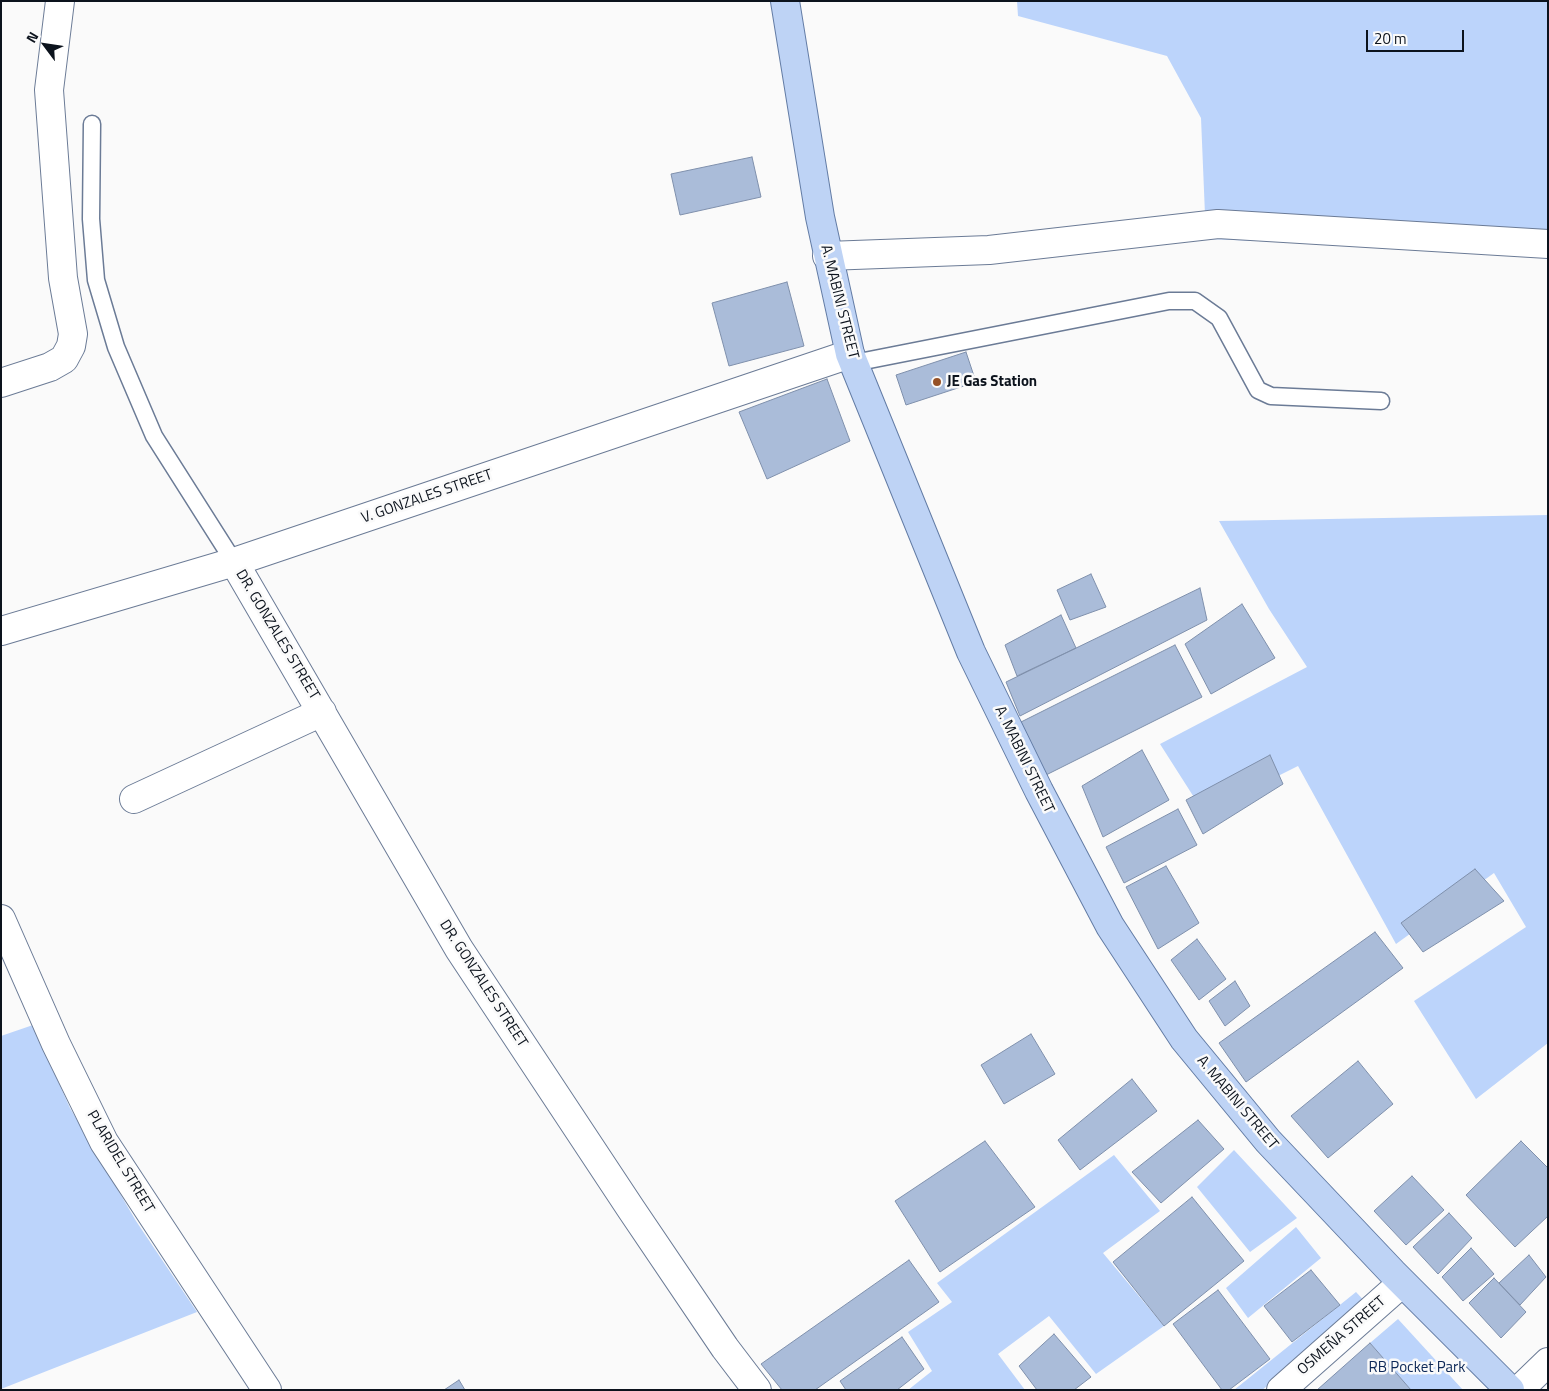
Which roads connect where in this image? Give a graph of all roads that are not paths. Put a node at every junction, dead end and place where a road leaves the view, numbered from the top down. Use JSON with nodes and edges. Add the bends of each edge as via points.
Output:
{"nodes":[{"id":1,"x":60,"y":1,"type":"edge"},
{"id":2,"x":785,"y":1,"type":"edge"},
{"id":3,"x":92,"y":124,"type":"dead end"},
{"id":4,"x":1548,"y":244,"type":"edge"},
{"id":5,"x":827,"y":256,"type":"junction"},
{"id":6,"x":852,"y":358,"type":"junction"},
{"id":7,"x":1,"y":383,"type":"edge"},
{"id":8,"x":1382,"y":401,"type":"dead end"},
{"id":9,"x":234,"y":562,"type":"junction"},
{"id":10,"x":1,"y":631,"type":"edge"},
{"id":11,"x":322,"y":712,"type":"junction"},
{"id":12,"x":134,"y":799,"type":"dead end"},
{"id":13,"x":1,"y":919,"type":"edge"},
{"id":14,"x":9,"y":959,"type":"edge"},
{"id":15,"x":1402,"y":1283,"type":"junction"},
{"id":16,"x":1548,"y":1362,"type":"edge"},
{"id":17,"x":267,"y":1390,"type":"edge"},
{"id":18,"x":757,"y":1390,"type":"edge"},
{"id":19,"x":1281,"y":1390,"type":"edge"},
{"id":20,"x":1510,"y":1390,"type":"edge"},
{"id":21,"x":1519,"y":1390,"type":"edge"}],
"edges":[{"from":1,"to":7,"type":"street","via":[[49,90],[62,278],[73,334],[64,359]]},
{"from":2,"to":5,"type":"main road","name":"A. MABINI STREET"},
{"from":3,"to":9,"type":"lane","via":[[91,219],[96,280],[116,347],[154,436]]},
{"from":4,"to":5,"type":"street","via":[[1218,224],[989,250]]},
{"from":5,"to":6,"type":"main road","name":"A. MABINI STREET"},
{"from":6,"to":8,"type":"lane","via":[[1169,301],[1195,301],[1219,318],[1258,390],[1271,396]]},
{"from":6,"to":9,"type":"street","name":"V. GONZALES STREET"},
{"from":6,"to":15,"type":"main road","name":"A. MABINI STREET","via":[[971,652],[1038,791],[1110,926],[1184,1039],[1268,1141]]},
{"from":9,"to":10,"type":"street","name":"V. GONZALES STREET"},
{"from":9,"to":11,"type":"street","name":"DR. GONZALES STREET"},
{"from":11,"to":12,"type":"street"},
{"from":11,"to":18,"type":"street","name":"DR. GONZALES STREET","via":[[459,949],[631,1209]]},
{"from":13,"to":14,"type":"street","name":"PLARIDEL STREET"},
{"from":14,"to":17,"type":"street","name":"PLARIDEL STREET","via":[[56,1044],[104,1142]]},
{"from":15,"to":19,"type":"street","name":"OSMEÑA STREET"},
{"from":15,"to":20,"type":"main road","name":"A. MABINI STREET"},
{"from":16,"to":21,"type":"street"}]}
